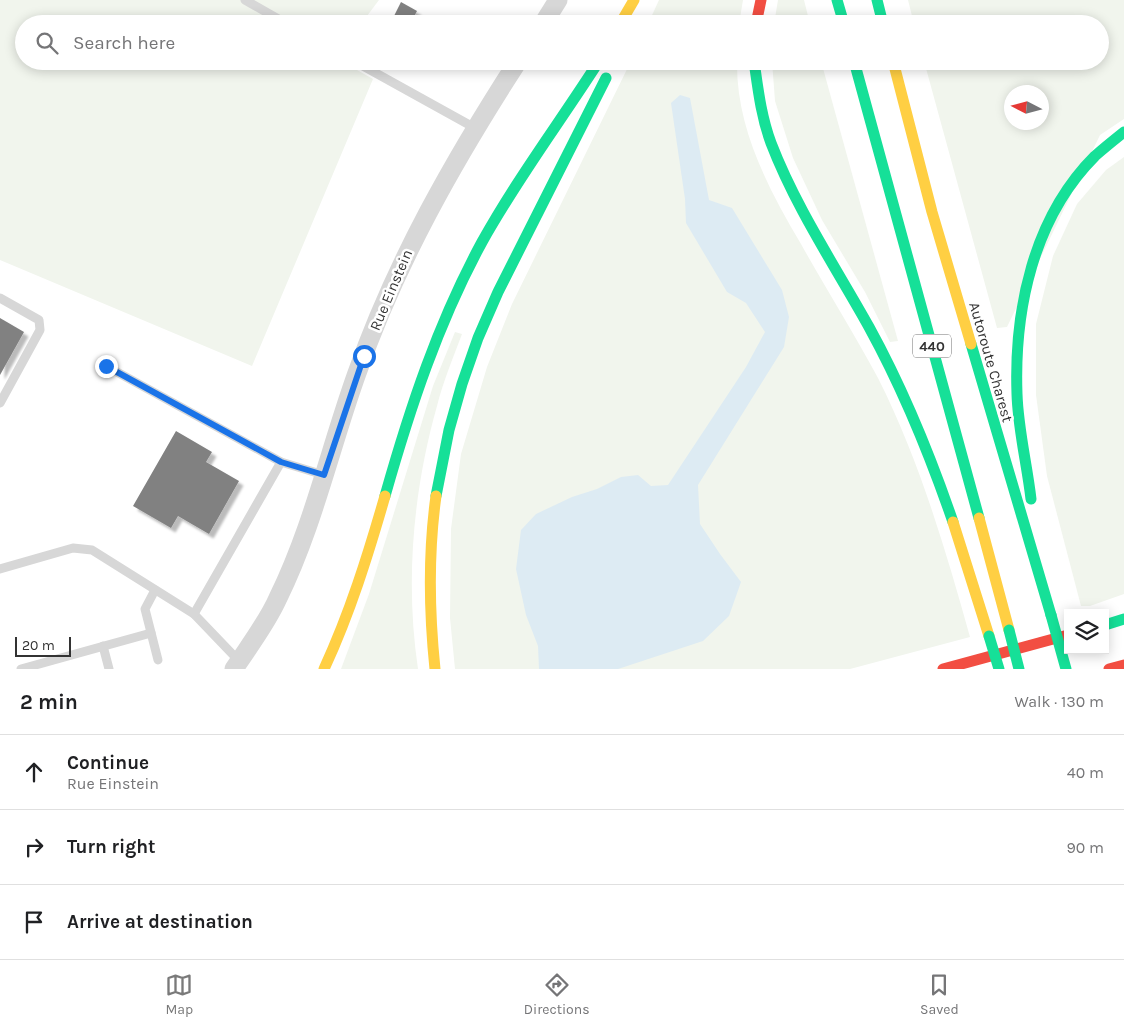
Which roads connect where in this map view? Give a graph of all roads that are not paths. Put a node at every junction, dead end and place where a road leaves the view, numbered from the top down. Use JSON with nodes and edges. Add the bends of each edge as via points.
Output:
{"nodes":[{"id":1,"x":245,"y":0,"type":"edge"},
{"id":2,"x":558,"y":0,"type":"edge"},
{"id":3,"x":634,"y":0,"type":"edge"},
{"id":4,"x":640,"y":0,"type":"edge"},
{"id":5,"x":761,"y":0,"type":"edge"},
{"id":6,"x":837,"y":0,"type":"edge"},
{"id":7,"x":877,"y":0,"type":"edge"},
{"id":8,"x":271,"y":15,"type":"edge"},
{"id":9,"x":549,"y":15,"type":"edge"},
{"id":10,"x":625,"y":15,"type":"edge"},
{"id":11,"x":634,"y":15,"type":"edge"},
{"id":12,"x":758,"y":15,"type":"edge"},
{"id":13,"x":841,"y":15,"type":"edge"},
{"id":14,"x":881,"y":15,"type":"edge"},
{"id":15,"x":370,"y":70,"type":"edge"},
{"id":16,"x":512,"y":70,"type":"edge"},
{"id":17,"x":593,"y":70,"type":"edge"},
{"id":18,"x":610,"y":70,"type":"dead end"},
{"id":19,"x":754,"y":70,"type":"edge"},
{"id":20,"x":856,"y":70,"type":"edge"},
{"id":21,"x":895,"y":70,"type":"edge"},
{"id":22,"x":475,"y":128,"type":"junction"},
{"id":23,"x":1124,"y":132,"type":"edge"},
{"id":24,"x":0,"y":298,"type":"edge"},
{"id":25,"x":106,"y":366,"type":"dead end"},
{"id":26,"x":0,"y":403,"type":"edge"},
{"id":27,"x":281,"y":462,"type":"junction"},
{"id":28,"x":324,"y":475,"type":"junction"},
{"id":29,"x":0,"y":569,"type":"edge"},
{"id":30,"x":1043,"y":588,"type":"junction"},
{"id":31,"x":155,"y":590,"type":"junction"},
{"id":32,"x":194,"y":614,"type":"junction"},
{"id":33,"x":1124,"y":618,"type":"edge"},
{"id":34,"x":1109,"y":624,"type":"edge"},
{"id":35,"x":151,"y":633,"type":"junction"},
{"id":36,"x":1064,"y":636,"type":"edge"},
{"id":37,"x":103,"y":646,"type":"junction"},
{"id":38,"x":158,"y":660,"type":"dead end"},
{"id":39,"x":52,"y":665,"type":"edge"},
{"id":40,"x":237,"y":665,"type":"edge"},
{"id":41,"x":1124,"y":665,"type":"edge"},
{"id":42,"x":21,"y":669,"type":"edge"},
{"id":43,"x":109,"y":669,"type":"edge"},
{"id":44,"x":324,"y":669,"type":"edge"},
{"id":45,"x":435,"y":669,"type":"edge"},
{"id":46,"x":943,"y":669,"type":"edge"},
{"id":47,"x":999,"y":669,"type":"edge"},
{"id":48,"x":1019,"y":669,"type":"edge"},
{"id":49,"x":1066,"y":669,"type":"edge"},
{"id":50,"x":1109,"y":669,"type":"edge"}],
"edges":[{"from":1,"to":8,"type":"lane"},
{"from":2,"to":9,"type":"street"},
{"from":3,"to":10,"type":"highway"},
{"from":4,"to":11,"type":"highway"},
{"from":5,"to":12,"type":"highway"},
{"from":6,"to":13,"type":"highway"},
{"from":7,"to":14,"type":"highway"},
{"from":15,"to":22,"type":"lane"},
{"from":16,"to":22,"type":"street","name":"Rue Einstein"},
{"from":17,"to":44,"type":"highway","via":[[504,204],[469,266],[440,329],[414,396],[360,579]]},
{"from":18,"to":45,"type":"highway","via":[[498,292],[458,392],[435,497],[429,574]]},
{"from":19,"to":47,"type":"highway","bridge":true,"via":[[760,104],[785,177],[873,333],[913,415],[948,505]]},
{"from":20,"to":48,"type":"highway","number":"440","bridge":true},
{"from":21,"to":30,"type":"highway","name":"Autoroute Charest","number":"440","via":[[932,212]]},
{"from":22,"to":28,"type":"street","name":"Rue Einstein","via":[[412,241],[385,302],[356,374]]},
{"from":23,"to":30,"type":"highway","via":[[1094,156],[1063,194],[1042,236],[1026,282],[1018,336],[1017,394]]},
{"from":24,"to":26,"type":"lane","via":[[39,320],[40,330]]},
{"from":25,"to":27,"type":"lane"},
{"from":27,"to":28,"type":"lane"},
{"from":27,"to":32,"type":"lane"},
{"from":28,"to":40,"type":"street","name":"Rue Einstein","via":[[305,534],[278,600]]},
{"from":29,"to":31,"type":"lane","via":[[73,548],[92,550]]},
{"from":30,"to":49,"type":"highway","name":"Autoroute Charest","number":"440","bridge":true},
{"from":31,"to":32,"type":"lane"},
{"from":31,"to":35,"type":"lane","via":[[145,609]]},
{"from":32,"to":40,"type":"lane"},
{"from":33,"to":34,"type":"highway"},
{"from":35,"to":37,"type":"lane"},
{"from":35,"to":38,"type":"lane"},
{"from":36,"to":46,"type":"highway"},
{"from":37,"to":39,"type":"lane"},
{"from":37,"to":43,"type":"lane"},
{"from":39,"to":42,"type":"lane"},
{"from":41,"to":50,"type":"highway"}]}
